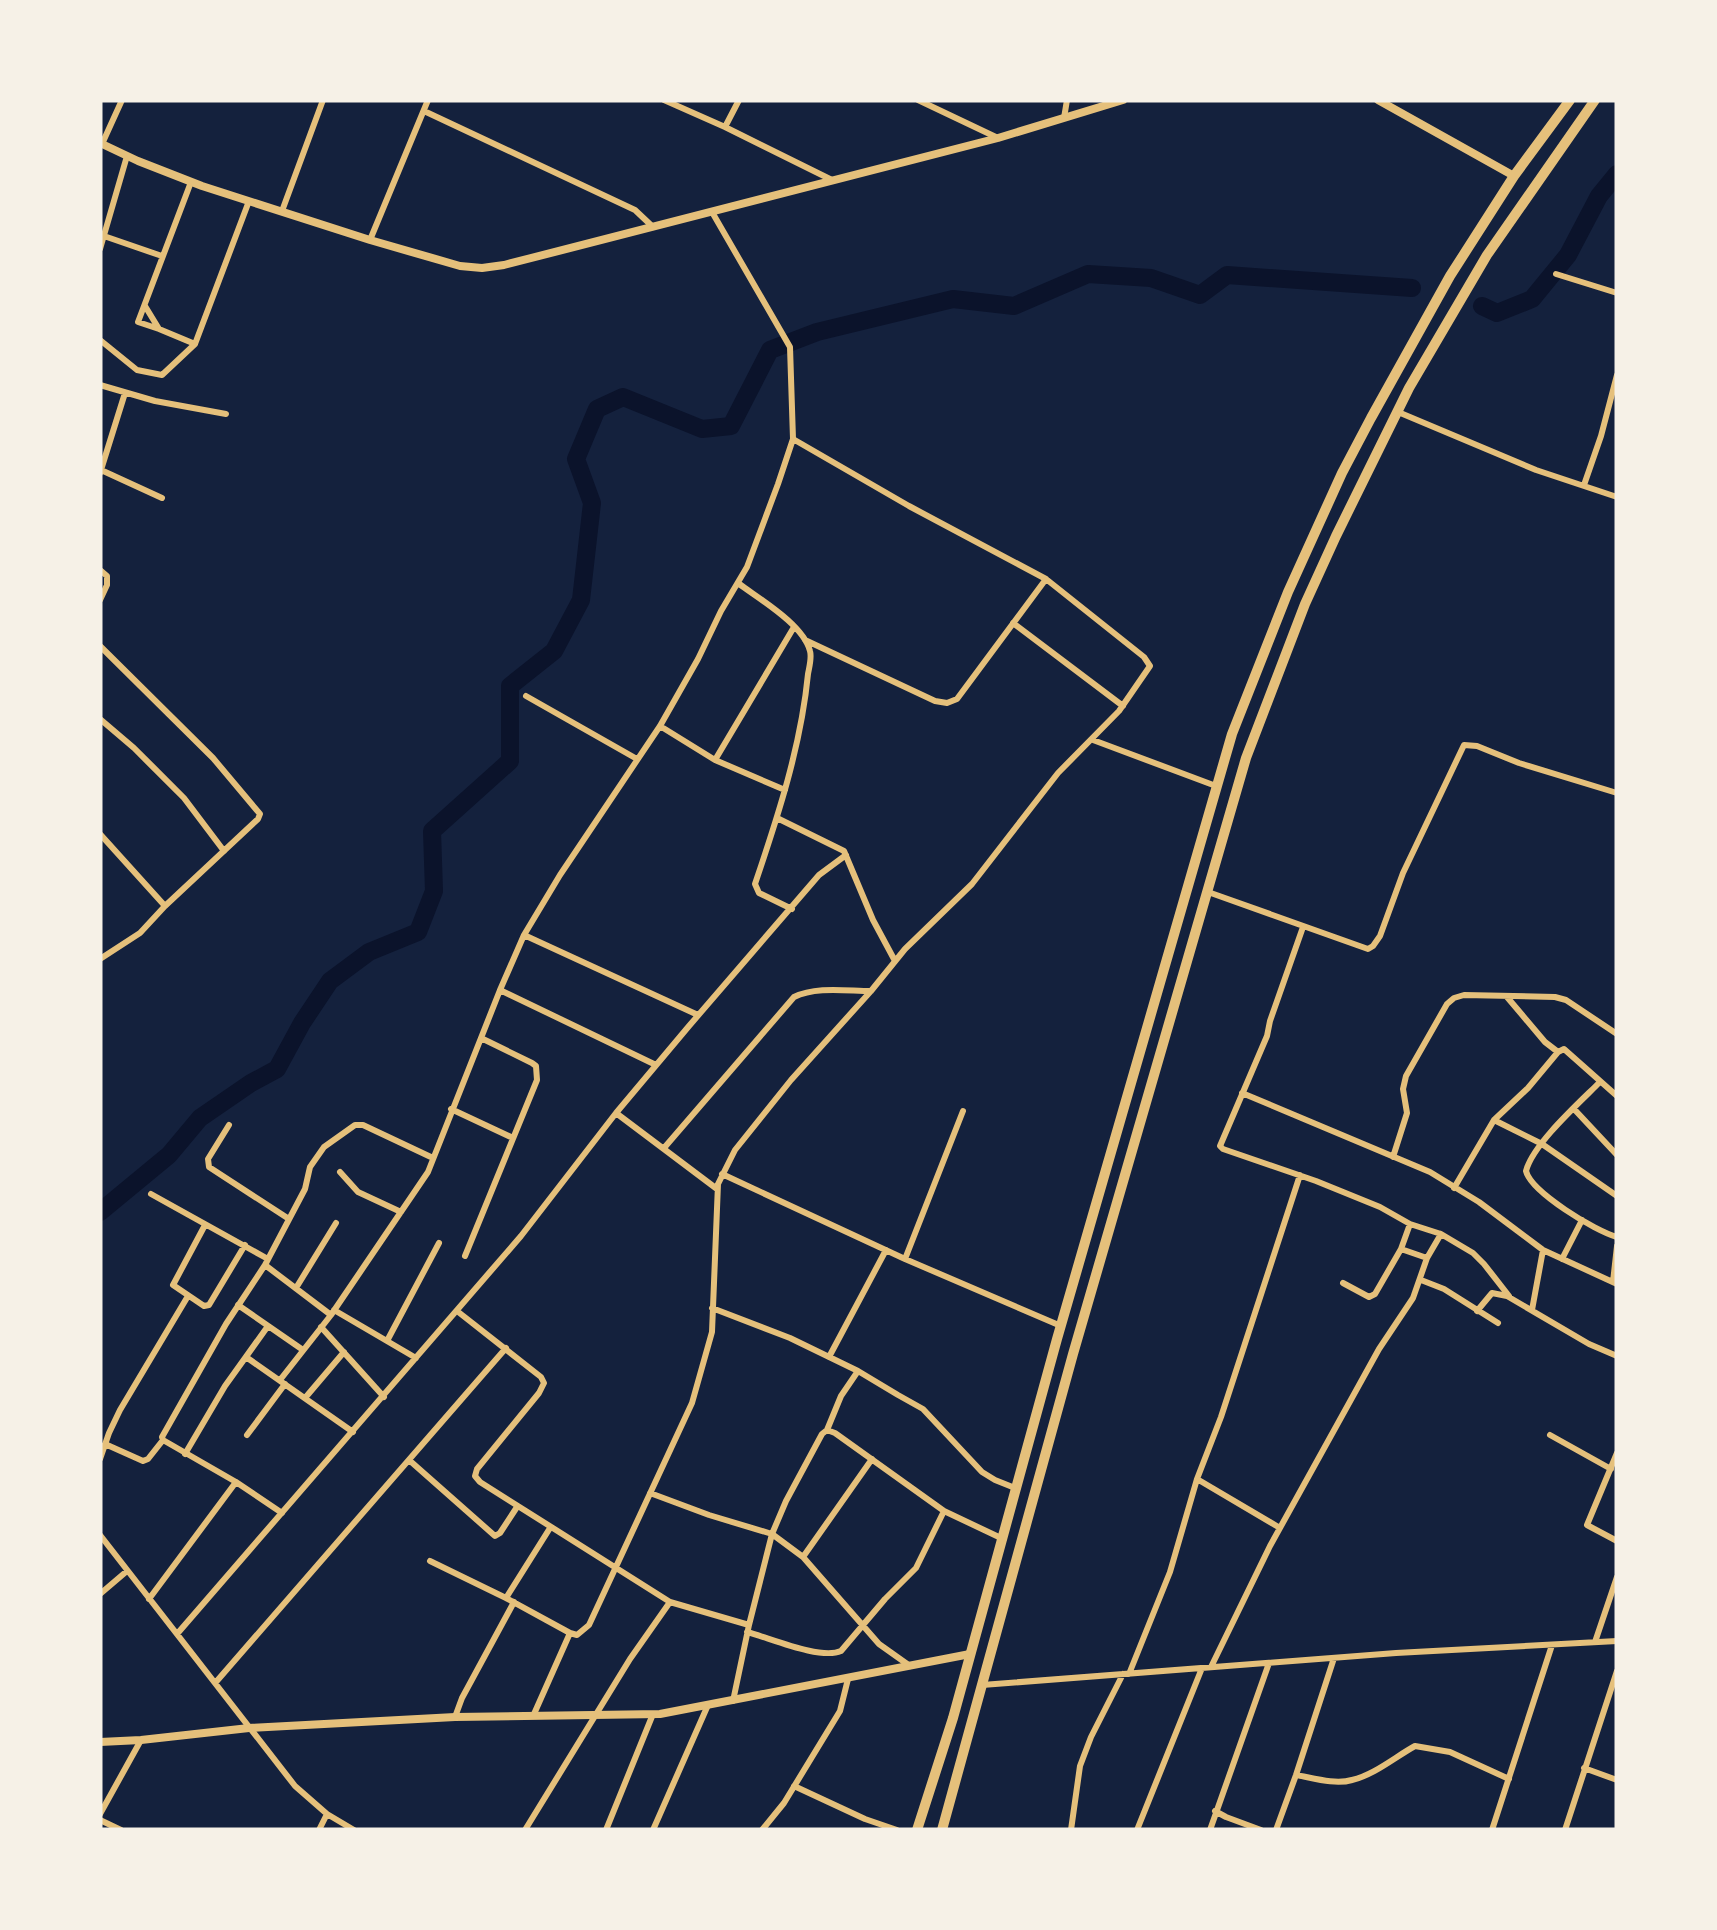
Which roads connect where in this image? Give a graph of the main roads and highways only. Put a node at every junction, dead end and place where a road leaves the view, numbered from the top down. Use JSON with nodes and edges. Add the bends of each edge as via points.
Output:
{"nodes":[{"id":1,"x":1570,"y":100,"type":"edge"},
{"id":2,"x":1595,"y":100,"type":"edge"},
{"id":3,"x":917,"y":1830,"type":"edge"},
{"id":4,"x":942,"y":1830,"type":"edge"}],
"edges":[{"from":1,"to":3,"type":"main road","via":[[1450,276],[1342,473],[1232,734]]},
{"from":2,"to":4,"type":"main road","via":[[1487,255],[1398,412],[1305,604],[1246,758]]}]}
